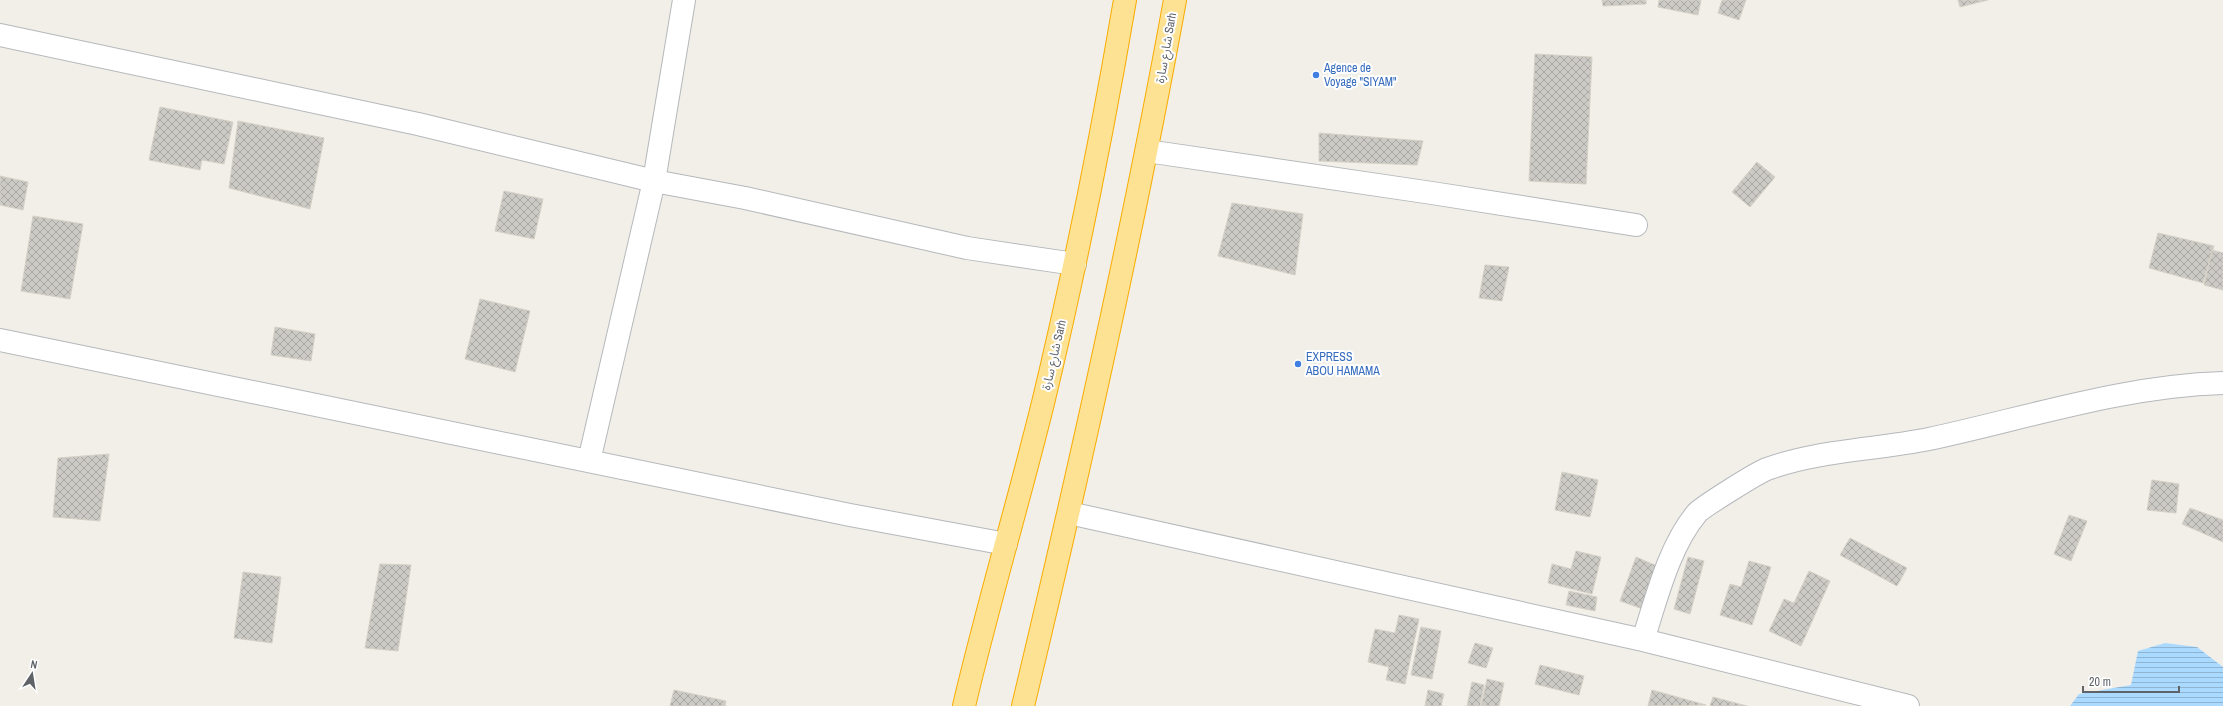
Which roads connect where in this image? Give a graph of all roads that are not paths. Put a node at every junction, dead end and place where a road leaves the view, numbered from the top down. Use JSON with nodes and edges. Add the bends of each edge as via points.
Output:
{"nodes":[{"id":1,"x":684,"y":0,"type":"edge"},
{"id":2,"x":1125,"y":0,"type":"edge"},
{"id":3,"x":1175,"y":0,"type":"edge"},
{"id":4,"x":0,"y":35,"type":"edge"},
{"id":5,"x":1147,"y":151,"type":"junction"},
{"id":6,"x":654,"y":181,"type":"junction"},
{"id":7,"x":1636,"y":225,"type":"dead end"},
{"id":8,"x":1075,"y":264,"type":"junction"},
{"id":9,"x":0,"y":340,"type":"edge"},
{"id":10,"x":2223,"y":383,"type":"edge"},
{"id":11,"x":589,"y":461,"type":"junction"},
{"id":12,"x":1069,"y":513,"type":"junction"},
{"id":13,"x":1006,"y":544,"type":"junction"},
{"id":14,"x":1643,"y":640,"type":"junction"},
{"id":15,"x":964,"y":706,"type":"edge"},
{"id":16,"x":1022,"y":706,"type":"edge"},
{"id":17,"x":1908,"y":706,"type":"edge"}],
"edges":[{"from":1,"to":6,"type":"street"},
{"from":2,"to":8,"type":"highway","name":"شارع سارة Sarh","via":[[1104,123]]},
{"from":3,"to":5,"type":"highway","name":"شارع سارة Sarh"},
{"from":4,"to":6,"type":"street","via":[[418,124]]},
{"from":5,"to":7,"type":"street"},
{"from":5,"to":12,"type":"highway","name":"شارع سارة Sarh"},
{"from":6,"to":8,"type":"street","via":[[745,198],[967,248]]},
{"from":6,"to":11,"type":"street"},
{"from":8,"to":13,"type":"highway","name":"شارع سارة Sarh"},
{"from":9,"to":11,"type":"street"},
{"from":10,"to":14,"type":"street","via":[[2183,384],[2091,399],[1929,439],[1805,458],[1764,470],[1697,512],[1676,547]]},
{"from":11,"to":13,"type":"street"},
{"from":12,"to":14,"type":"street"},
{"from":12,"to":16,"type":"highway","name":"شارع سارة Sarh"},
{"from":13,"to":15,"type":"highway","name":"شارع سارة Sarh"},
{"from":14,"to":17,"type":"street"}]}
